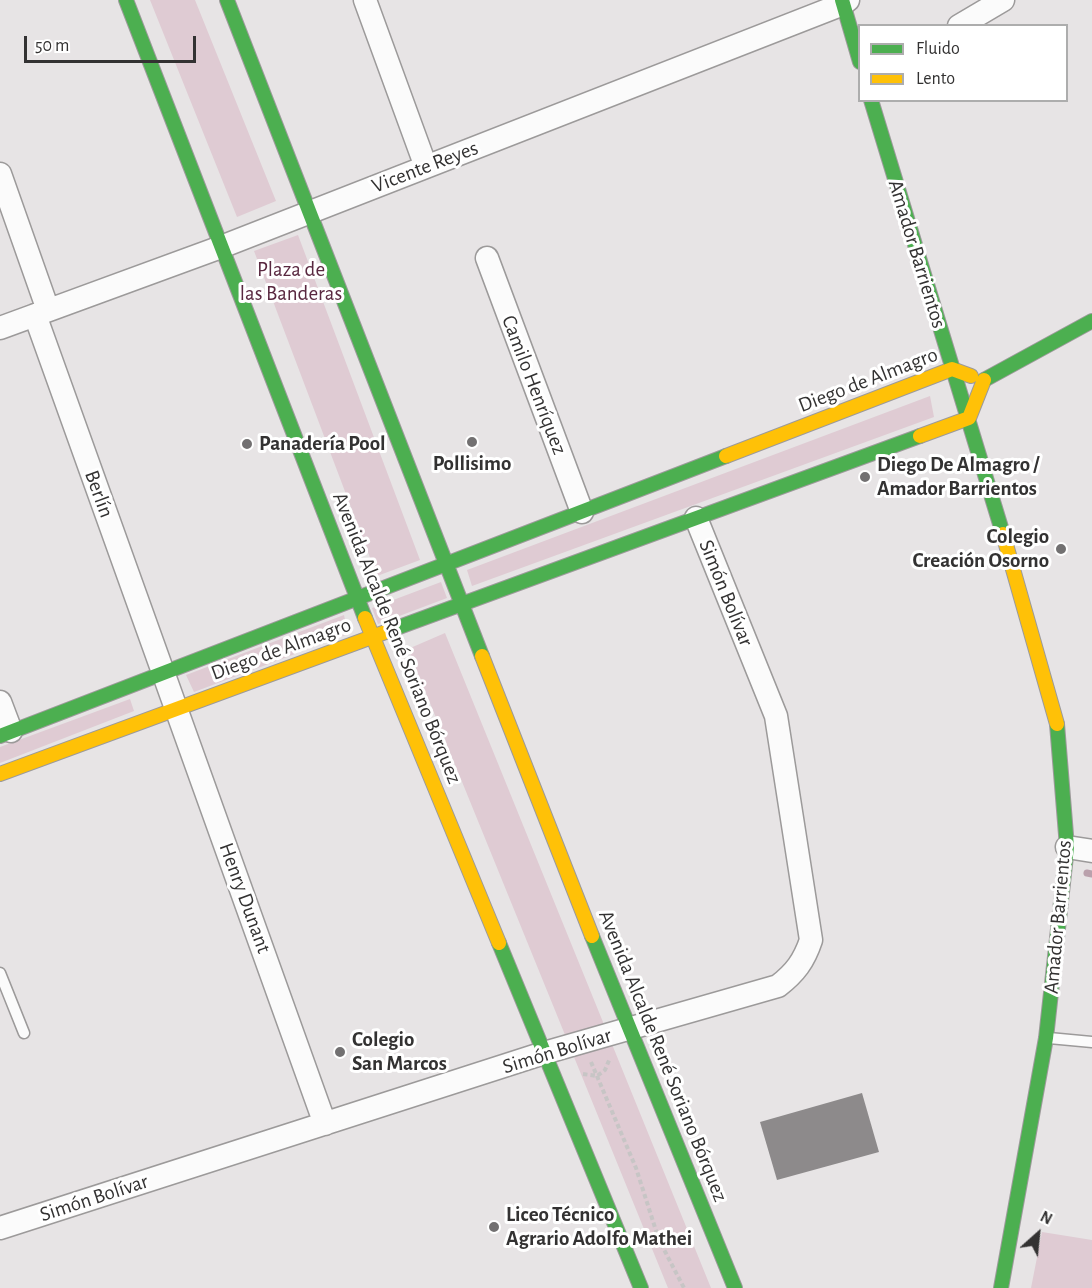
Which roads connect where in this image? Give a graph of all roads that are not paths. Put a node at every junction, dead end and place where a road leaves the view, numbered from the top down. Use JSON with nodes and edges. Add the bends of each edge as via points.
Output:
{"nodes":[{"id":1,"x":126,"y":0,"type":"edge"},
{"id":2,"x":227,"y":0,"type":"edge"},
{"id":3,"x":365,"y":0,"type":"edge"},
{"id":4,"x":1003,"y":0,"type":"edge"},
{"id":5,"x":844,"y":1,"type":"edge"},
{"id":6,"x":962,"y":24,"type":"edge"},
{"id":7,"x":858,"y":54,"type":"edge"},
{"id":8,"x":872,"y":102,"type":"edge"},
{"id":9,"x":426,"y":167,"type":"junction"},
{"id":10,"x":0,"y":174,"type":"edge"},
{"id":11,"x":309,"y":213,"type":"junction"},
{"id":12,"x":221,"y":247,"type":"junction"},
{"id":13,"x":487,"y":258,"type":"dead end"},
{"id":14,"x":41,"y":313,"type":"junction"},
{"id":15,"x":1092,"y":321,"type":"edge"},
{"id":16,"x":0,"y":328,"type":"edge"},
{"id":17,"x":952,"y":369,"type":"junction"},
{"id":18,"x":984,"y":380,"type":"junction"},
{"id":19,"x":969,"y":418,"type":"junction"},
{"id":20,"x":582,"y":512,"type":"junction"},
{"id":21,"x":694,"y":513,"type":"junction"},
{"id":22,"x":445,"y":564,"type":"junction"},
{"id":23,"x":356,"y":598,"type":"junction"},
{"id":24,"x":461,"y":605,"type":"junction"},
{"id":25,"x":372,"y":638,"type":"junction"},
{"id":26,"x":163,"y":673,"type":"junction"},
{"id":27,"x":0,"y":702,"type":"edge"},
{"id":28,"x":176,"y":710,"type":"junction"},
{"id":29,"x":6,"y":733,"type":"edge"},
{"id":30,"x":0,"y":774,"type":"edge"},
{"id":31,"x":1067,"y":848,"type":"junction"},
{"id":32,"x":1092,"y":851,"type":"edge"},
{"id":33,"x":0,"y":973,"type":"edge"},
{"id":34,"x":628,"y":1029,"type":"junction"},
{"id":35,"x":24,"y":1033,"type":"dead end"},
{"id":36,"x":1046,"y":1038,"type":"junction"},
{"id":37,"x":1092,"y":1042,"type":"edge"},
{"id":38,"x":544,"y":1053,"type":"junction"},
{"id":39,"x":325,"y":1124,"type":"junction"},
{"id":40,"x":0,"y":1228,"type":"edge"},
{"id":41,"x":641,"y":1288,"type":"edge"},
{"id":42,"x":735,"y":1288,"type":"edge"},
{"id":43,"x":1001,"y":1288,"type":"edge"}],
"edges":[{"from":1,"to":12,"type":"main road","name":"Avenida Alcalde René Soriano Bórquez"},
{"from":2,"to":11,"type":"main road","name":"Avenida Alcalde René Soriano Bórquez"},
{"from":3,"to":9,"type":"street"},
{"from":4,"to":6,"type":"street"},
{"from":5,"to":7,"type":"main road"},
{"from":5,"to":9,"type":"street","name":"Vicente Reyes"},
{"from":8,"to":17,"type":"main road","name":"Amador Barrientos"},
{"from":9,"to":11,"type":"street","name":"Vicente Reyes"},
{"from":10,"to":14,"type":"street","name":"Berlín"},
{"from":11,"to":12,"type":"street","name":"Vicente Reyes"},
{"from":11,"to":22,"type":"main road","name":"Avenida Alcalde René Soriano Bórquez"},
{"from":12,"to":14,"type":"street","name":"Vicente Reyes"},
{"from":12,"to":23,"type":"main road","name":"Avenida Alcalde René Soriano Bórquez"},
{"from":13,"to":20,"type":"street","name":"Camilo Henríquez"},
{"from":14,"to":16,"type":"street","name":"Vicente Reyes"},
{"from":14,"to":26,"type":"street","name":"Berlín"},
{"from":15,"to":18,"type":"main road"},
{"from":17,"to":18,"type":"main road","name":"Diego de Almagro"},
{"from":17,"to":19,"type":"main road","name":"Amador Barrientos"},
{"from":17,"to":20,"type":"main road","name":"Diego de Almagro","via":[[681,480]]},
{"from":18,"to":19,"type":"main road"},
{"from":19,"to":21,"type":"main road","name":"Diego de Almagro"},
{"from":19,"to":31,"type":"main road","name":"Amador Barrientos","via":[[1056,717]]},
{"from":20,"to":22,"type":"main road","name":"Diego de Almagro"},
{"from":21,"to":24,"type":"main road","name":"Diego de Almagro"},
{"from":21,"to":34,"type":"street","name":"Simón Bolívar","via":[[776,716],[811,940],[799,967],[778,986]]},
{"from":22,"to":23,"type":"main road","name":"Diego de Almagro"},
{"from":22,"to":24,"type":"main road","name":"Avenida Alcalde René Soriano Bórquez"},
{"from":23,"to":25,"type":"main road","name":"Avenida Alcalde René Soriano Bórquez"},
{"from":23,"to":26,"type":"main road","name":"Diego de Almagro"},
{"from":24,"to":25,"type":"main road","name":"Diego de Almagro"},
{"from":24,"to":34,"type":"main road","name":"Avenida Alcalde René Soriano Bórquez"},
{"from":25,"to":28,"type":"main road","name":"Diego de Almagro"},
{"from":25,"to":38,"type":"main road","name":"Avenida Alcalde René Soriano Bórquez"},
{"from":26,"to":28,"type":"street","name":"Henry Dunant"},
{"from":26,"to":29,"type":"main road","name":"Diego de Almagro"},
{"from":27,"to":29,"type":"street"},
{"from":28,"to":30,"type":"main road","name":"Diego de Almagro"},
{"from":28,"to":39,"type":"street","name":"Henry Dunant"},
{"from":31,"to":32,"type":"street"},
{"from":31,"to":36,"type":"main road","name":"Amador Barrientos"},
{"from":33,"to":35,"type":"lane"},
{"from":34,"to":38,"type":"street","name":"Simón Bolívar"},
{"from":34,"to":42,"type":"main road","name":"Avenida Alcalde René Soriano Bórquez"},
{"from":36,"to":37,"type":"lane"},
{"from":36,"to":43,"type":"main road","name":"Amador Barrientos"},
{"from":38,"to":39,"type":"street","name":"Simón Bolívar"},
{"from":38,"to":41,"type":"main road","name":"Avenida Alcalde René Soriano Bórquez"},
{"from":39,"to":40,"type":"street","name":"Simón Bolívar"}]}
